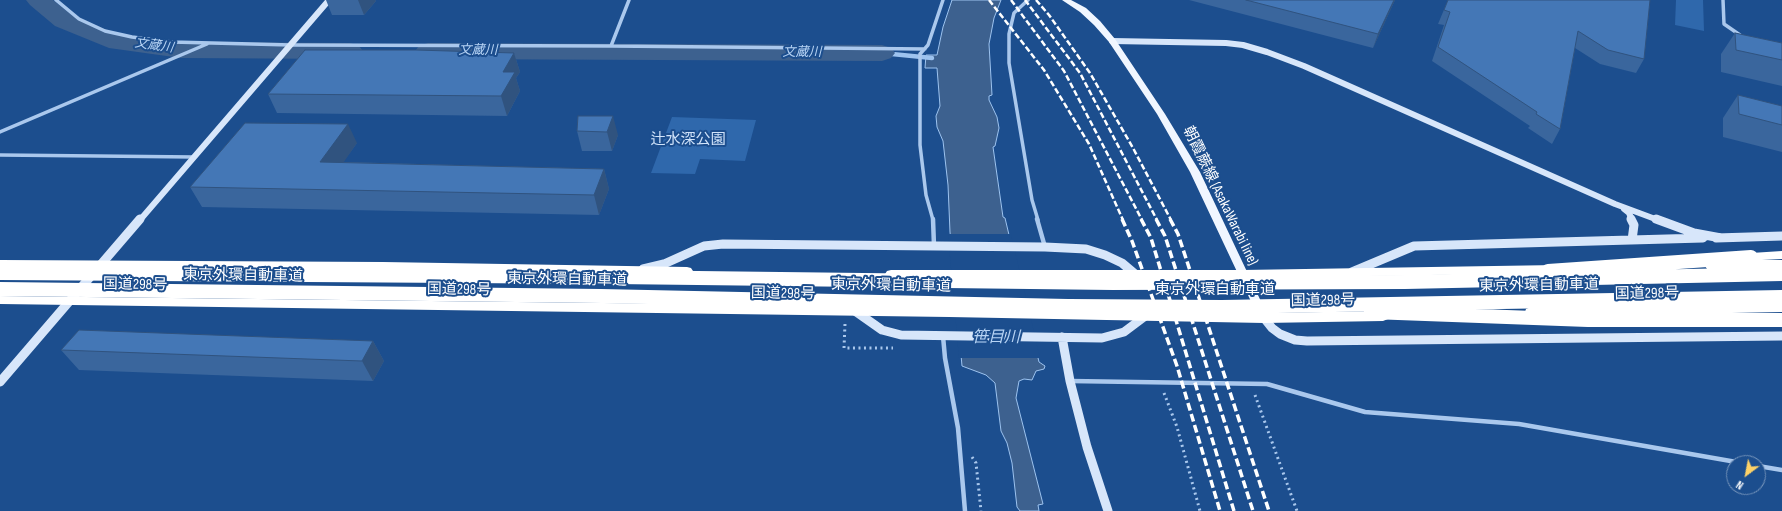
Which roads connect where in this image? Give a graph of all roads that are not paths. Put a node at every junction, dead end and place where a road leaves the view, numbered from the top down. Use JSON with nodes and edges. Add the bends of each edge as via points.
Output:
{"nodes":[{"id":1,"x":56,"y":0,"type":"edge"},
{"id":2,"x":329,"y":0,"type":"edge"},
{"id":3,"x":629,"y":0,"type":"edge"},
{"id":4,"x":943,"y":0,"type":"edge"},
{"id":5,"x":1028,"y":0,"type":"edge"},
{"id":6,"x":1066,"y":0,"type":"edge"},
{"id":7,"x":1723,"y":0,"type":"edge"},
{"id":8,"x":1745,"y":38,"type":"edge"},
{"id":9,"x":1112,"y":41,"type":"junction"},
{"id":10,"x":210,"y":43,"type":"junction"},
{"id":11,"x":290,"y":46,"type":"junction"},
{"id":12,"x":611,"y":46,"type":"junction"},
{"id":13,"x":925,"y":48,"type":"junction"},
{"id":14,"x":0,"y":132,"type":"edge"},
{"id":15,"x":0,"y":155,"type":"edge"},
{"id":16,"x":194,"y":157,"type":"junction"},
{"id":17,"x":1615,"y":204,"type":"junction"},
{"id":18,"x":1782,"y":236,"type":"edge"},
{"id":19,"x":1721,"y":238,"type":"junction"},
{"id":20,"x":1632,"y":240,"type":"junction"},
{"id":21,"x":939,"y":246,"type":"junction"},
{"id":22,"x":1045,"y":247,"type":"junction"},
{"id":23,"x":1782,"y":255,"type":"edge"},
{"id":24,"x":0,"y":264,"type":"edge"},
{"id":25,"x":1782,"y":264,"type":"edge"},
{"id":26,"x":102,"y":265,"type":"junction"},
{"id":27,"x":636,"y":270,"type":"junction"},
{"id":28,"x":1351,"y":272,"type":"junction"},
{"id":29,"x":0,"y":273,"type":"edge"},
{"id":30,"x":1135,"y":274,"type":"junction"},
{"id":31,"x":1242,"y":274,"type":"junction"},
{"id":32,"x":1782,"y":274,"type":"edge"},
{"id":33,"x":1405,"y":282,"type":"junction"},
{"id":34,"x":0,"y":289,"type":"edge"},
{"id":35,"x":1782,"y":297,"type":"edge"},
{"id":36,"x":0,"y":300,"type":"edge"},
{"id":37,"x":72,"y":300,"type":"junction"},
{"id":38,"x":1222,"y":307,"type":"junction"},
{"id":39,"x":1782,"y":307,"type":"edge"},
{"id":40,"x":854,"y":311,"type":"junction"},
{"id":41,"x":1144,"y":317,"type":"junction"},
{"id":42,"x":1264,"y":318,"type":"junction"},
{"id":43,"x":1782,"y":320,"type":"edge"},
{"id":44,"x":947,"y":336,"type":"junction"},
{"id":45,"x":1782,"y":336,"type":"edge"},
{"id":46,"x":1062,"y":337,"type":"junction"},
{"id":47,"x":1070,"y":381,"type":"junction"},
{"id":48,"x":0,"y":382,"type":"edge"},
{"id":49,"x":1726,"y":460,"type":"edge"},
{"id":50,"x":1766,"y":467,"type":"edge"},
{"id":51,"x":1782,"y":470,"type":"edge"},
{"id":52,"x":965,"y":511,"type":"edge"},
{"id":53,"x":1108,"y":511,"type":"edge"}],
"edges":[{"from":1,"to":10,"type":"street","via":[[79,19],[105,31],[172,42]]},
{"from":2,"to":11,"type":"street"},
{"from":3,"to":12,"type":"street"},
{"from":4,"to":13,"type":"street"},
{"from":5,"to":22,"type":"street","via":[[1014,13],[1009,34],[1008,63],[1032,200]]},
{"from":6,"to":9,"type":"main road","name":"朝霞蕨線 (AsakaWarabi line)","via":[[1083,10]]},
{"from":7,"to":8,"type":"street","via":[[1724,24]]},
{"from":9,"to":17,"type":"street","via":[[1226,43],[1266,52],[1304,66]]},
{"from":9,"to":31,"type":"main road","name":"朝霞蕨線 (AsakaWarabi line)","via":[[1161,114],[1195,172]]},
{"from":10,"to":11,"type":"street"},
{"from":10,"to":14,"type":"street"},
{"from":11,"to":12,"type":"street"},
{"from":11,"to":16,"type":"street"},
{"from":12,"to":13,"type":"street"},
{"from":13,"to":21,"type":"street","via":[[920,54],[920,145],[926,195]]},
{"from":15,"to":16,"type":"street"},
{"from":16,"to":26,"type":"street"},
{"from":17,"to":19,"type":"street","via":[[1694,233]]},
{"from":17,"to":20,"type":"street","via":[[1630,213],[1634,226]]},
{"from":18,"to":19,"type":"street"},
{"from":19,"to":20,"type":"street"},
{"from":20,"to":28,"type":"street","via":[[1414,246]]},
{"from":21,"to":22,"type":"street"},
{"from":21,"to":27,"type":"street","via":[[723,244],[704,246],[664,264]]},
{"from":22,"to":30,"type":"street","via":[[1086,249],[1122,263]]},
{"from":23,"to":33,"type":"highway","bridge":true},
{"from":24,"to":26,"type":"highway","name":"国道298号"},
{"from":25,"to":28,"type":"highway","name":"国道298号"},
{"from":26,"to":27,"type":"highway","name":"国道298号"},
{"from":26,"to":37,"type":"street"},
{"from":27,"to":30,"type":"highway","name":"国道298号"},
{"from":28,"to":31,"type":"highway","name":"国道298号"},
{"from":29,"to":33,"type":"highway","name":"東京外環自動車道","bridge":true,"via":[[1113,283]]},
{"from":30,"to":31,"type":"highway","name":"国道298号"},
{"from":31,"to":42,"type":"main road","name":"朝霞蕨線 (AsakaWarabi line)"},
{"from":32,"to":33,"type":"highway","name":"東京外環自動車道","bridge":true},
{"from":34,"to":38,"type":"highway","name":"東京外環自動車道","bridge":true},
{"from":35,"to":38,"type":"highway","name":"東京外環自動車道","bridge":true},
{"from":36,"to":37,"type":"highway","name":"国道298号"},
{"from":37,"to":40,"type":"highway","name":"国道298号"},
{"from":37,"to":48,"type":"street"},
{"from":38,"to":43,"type":"highway","bridge":true,"via":[[1588,320]]},
{"from":39,"to":42,"type":"highway","name":"国道298号"},
{"from":40,"to":41,"type":"highway","name":"国道298号"},
{"from":40,"to":44,"type":"street","via":[[882,330],[901,335]]},
{"from":41,"to":42,"type":"highway","name":"国道298号"},
{"from":41,"to":46,"type":"street","via":[[1124,332],[1102,338]]},
{"from":42,"to":45,"type":"street","via":[[1280,334],[1294,340],[1307,341]]},
{"from":44,"to":46,"type":"street"},
{"from":44,"to":52,"type":"street","via":[[945,358],[958,428]]},
{"from":46,"to":47,"type":"street"},
{"from":47,"to":49,"type":"street","via":[[1267,384],[1365,412],[1518,424]]},
{"from":47,"to":53,"type":"street","via":[[1087,447]]},
{"from":50,"to":51,"type":"street"}]}
